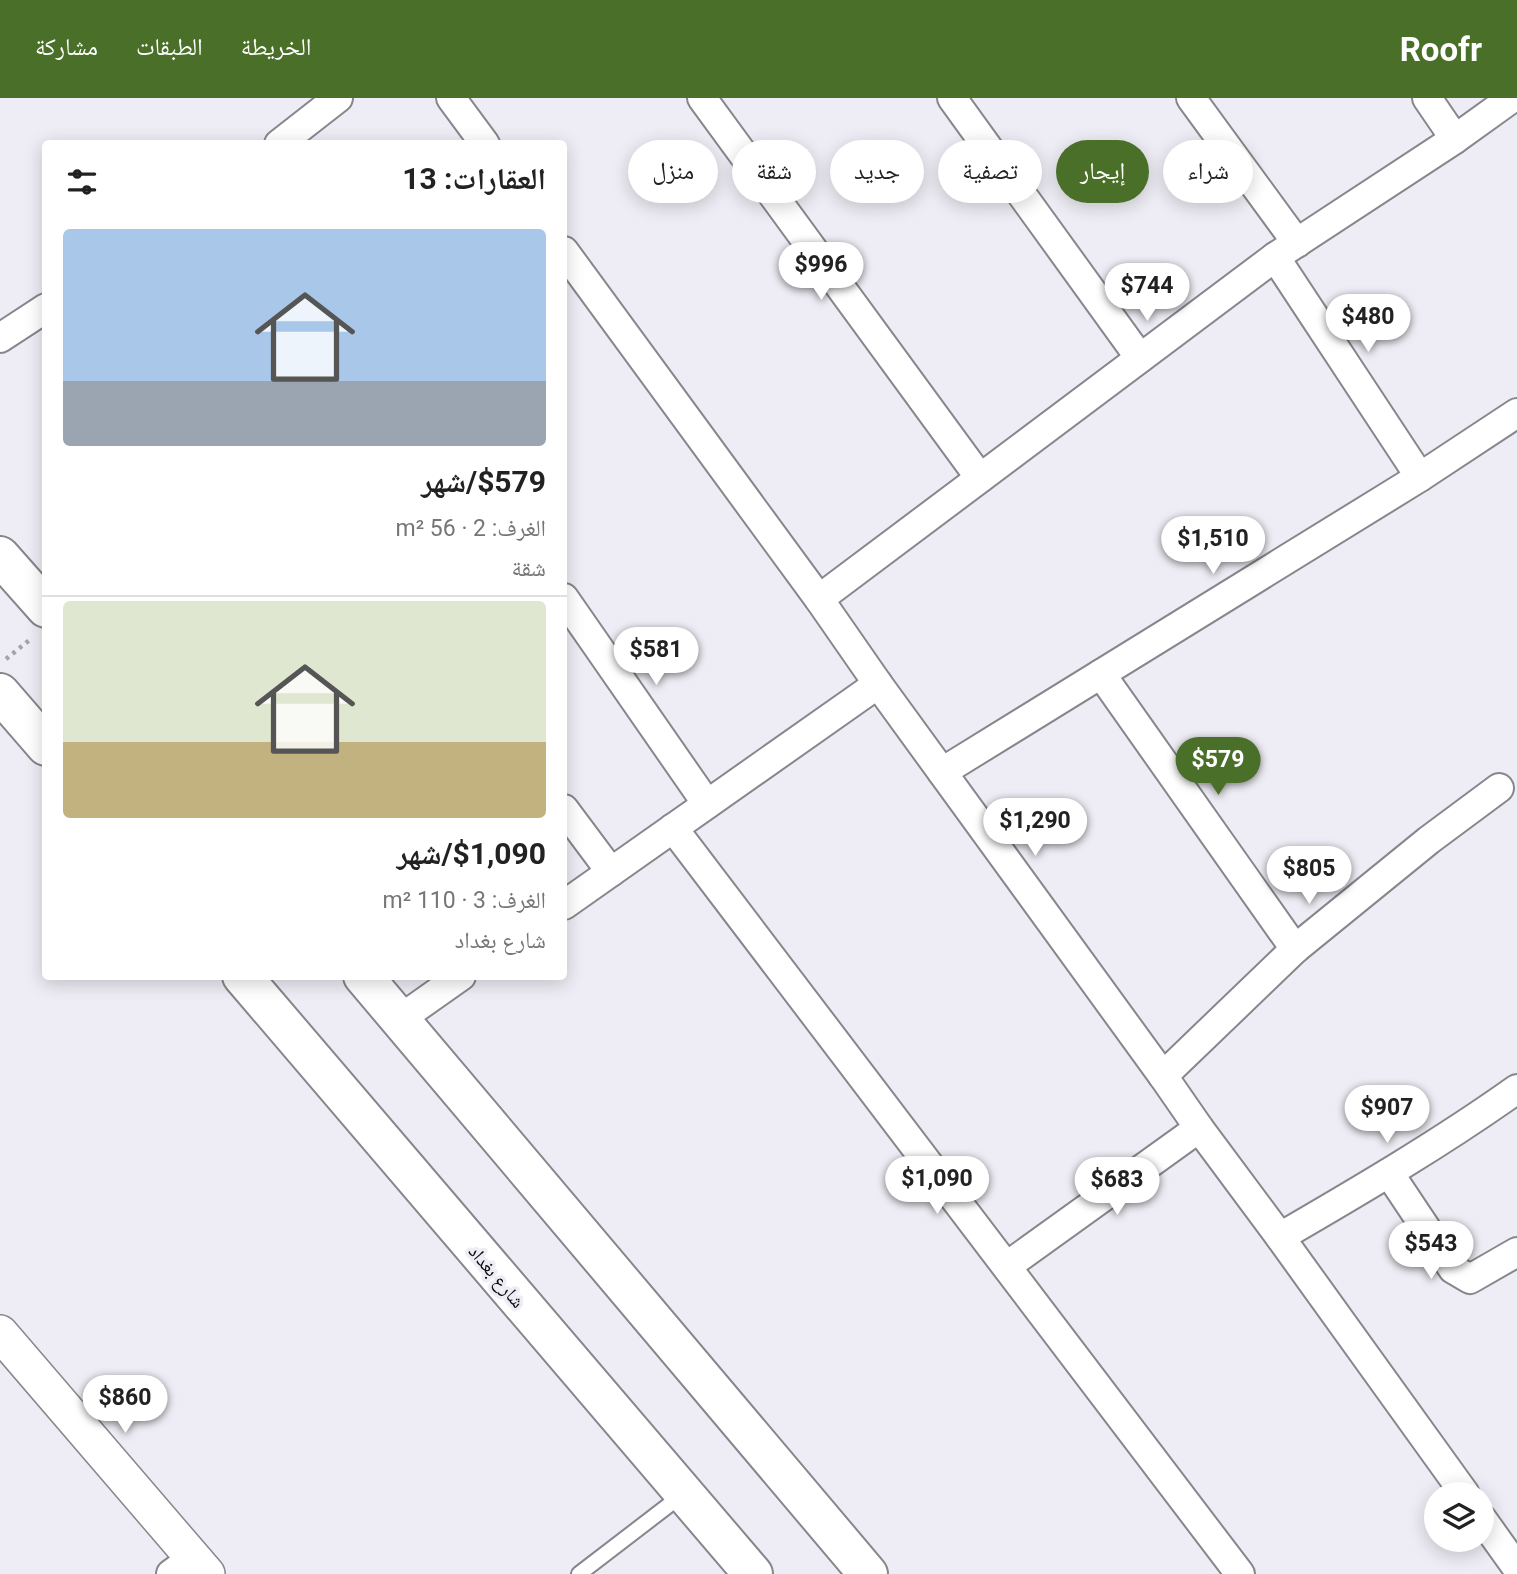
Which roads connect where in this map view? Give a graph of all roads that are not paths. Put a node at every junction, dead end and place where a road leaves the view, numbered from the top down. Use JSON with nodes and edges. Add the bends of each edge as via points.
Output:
{"nodes":[{"id":1,"x":338,"y":98,"type":"edge"},
{"id":2,"x":451,"y":98,"type":"edge"},
{"id":3,"x":702,"y":98,"type":"edge"},
{"id":4,"x":952,"y":98,"type":"edge"},
{"id":5,"x":1191,"y":98,"type":"edge"},
{"id":6,"x":1427,"y":98,"type":"edge"},
{"id":7,"x":1512,"y":98,"type":"edge"},
{"id":8,"x":1455,"y":139,"type":"junction"},
{"id":9,"x":284,"y":140,"type":"edge"},
{"id":10,"x":482,"y":140,"type":"edge"},
{"id":11,"x":1286,"y":250,"type":"junction"},
{"id":12,"x":567,"y":255,"type":"edge"},
{"id":13,"x":42,"y":311,"type":"edge"},
{"id":14,"x":0,"y":338,"type":"edge"},
{"id":15,"x":1140,"y":358,"type":"junction"},
{"id":16,"x":1514,"y":421,"type":"edge"},
{"id":17,"x":1420,"y":477,"type":"junction"},
{"id":18,"x":981,"y":478,"type":"junction"},
{"id":19,"x":0,"y":556,"type":"edge"},
{"id":20,"x":819,"y":599,"type":"junction"},
{"id":21,"x":567,"y":602,"type":"edge"},
{"id":22,"x":41,"y":621,"type":"edge"},
{"id":23,"x":1101,"y":674,"type":"junction"},
{"id":24,"x":878,"y":684,"type":"junction"},
{"id":25,"x":0,"y":693,"type":"edge"},
{"id":26,"x":42,"y":741,"type":"edge"},
{"id":27,"x":942,"y":772,"type":"junction"},
{"id":28,"x":1499,"y":788,"type":"dead end"},
{"id":29,"x":708,"y":804,"type":"junction"},
{"id":30,"x":567,"y":813,"type":"edge"},
{"id":31,"x":673,"y":828,"type":"junction"},
{"id":32,"x":611,"y":872,"type":"junction"},
{"id":33,"x":567,"y":903,"type":"edge"},
{"id":34,"x":1295,"y":949,"type":"junction"},
{"id":35,"x":245,"y":980,"type":"edge"},
{"id":36,"x":366,"y":980,"type":"edge"},
{"id":37,"x":455,"y":980,"type":"edge"},
{"id":38,"x":400,"y":1019,"type":"junction"},
{"id":39,"x":1163,"y":1076,"type":"junction"},
{"id":40,"x":1517,"y":1089,"type":"edge"},
{"id":41,"x":1199,"y":1128,"type":"junction"},
{"id":42,"x":1389,"y":1173,"type":"junction"},
{"id":43,"x":1280,"y":1237,"type":"junction"},
{"id":44,"x":1517,"y":1252,"type":"edge"},
{"id":45,"x":1007,"y":1266,"type":"junction"},
{"id":46,"x":0,"y":1333,"type":"edge"},
{"id":47,"x":1456,"y":1482,"type":"edge"},
{"id":48,"x":683,"y":1494,"type":"junction"},
{"id":49,"x":1494,"y":1536,"type":"edge"},
{"id":50,"x":191,"y":1568,"type":"edge"},
{"id":51,"x":1517,"y":1568,"type":"edge"},
{"id":52,"x":579,"y":1574,"type":"edge"},
{"id":53,"x":753,"y":1574,"type":"edge"},
{"id":54,"x":868,"y":1574,"type":"edge"},
{"id":55,"x":1240,"y":1574,"type":"edge"}],
"edges":[{"from":1,"to":9,"type":"street"},
{"from":2,"to":10,"type":"street"},
{"from":3,"to":18,"type":"street"},
{"from":4,"to":15,"type":"street"},
{"from":5,"to":11,"type":"street"},
{"from":6,"to":8,"type":"street"},
{"from":7,"to":8,"type":"street"},
{"from":8,"to":11,"type":"street"},
{"from":11,"to":15,"type":"street"},
{"from":11,"to":17,"type":"street"},
{"from":12,"to":20,"type":"street"},
{"from":13,"to":14,"type":"street"},
{"from":15,"to":18,"type":"street"},
{"from":16,"to":17,"type":"street"},
{"from":17,"to":23,"type":"street"},
{"from":18,"to":20,"type":"street"},
{"from":19,"to":22,"type":"highway"},
{"from":20,"to":24,"type":"street"},
{"from":21,"to":29,"type":"street"},
{"from":23,"to":27,"type":"street"},
{"from":23,"to":34,"type":"street"},
{"from":24,"to":27,"type":"street"},
{"from":24,"to":29,"type":"street"},
{"from":25,"to":26,"type":"highway"},
{"from":27,"to":39,"type":"street"},
{"from":28,"to":34,"type":"street"},
{"from":29,"to":31,"type":"street"},
{"from":30,"to":32,"type":"street"},
{"from":31,"to":32,"type":"street"},
{"from":31,"to":45,"type":"street"},
{"from":32,"to":33,"type":"street"},
{"from":34,"to":39,"type":"street"},
{"from":35,"to":48,"type":"highway","name":"شارع بغداد"},
{"from":36,"to":38,"type":"highway"},
{"from":37,"to":38,"type":"street"},
{"from":38,"to":54,"type":"highway"},
{"from":39,"to":41,"type":"street"},
{"from":40,"to":42,"type":"street"},
{"from":41,"to":43,"type":"street"},
{"from":41,"to":45,"type":"street"},
{"from":42,"to":43,"type":"street"},
{"from":42,"to":44,"type":"street","via":[[1453,1269],[1470,1279]]},
{"from":43,"to":47,"type":"street"},
{"from":45,"to":55,"type":"street"},
{"from":46,"to":50,"type":"street"},
{"from":48,"to":52,"type":"lane"},
{"from":48,"to":53,"type":"highway","name":"شارع بغداد"},
{"from":49,"to":51,"type":"street"}]}
